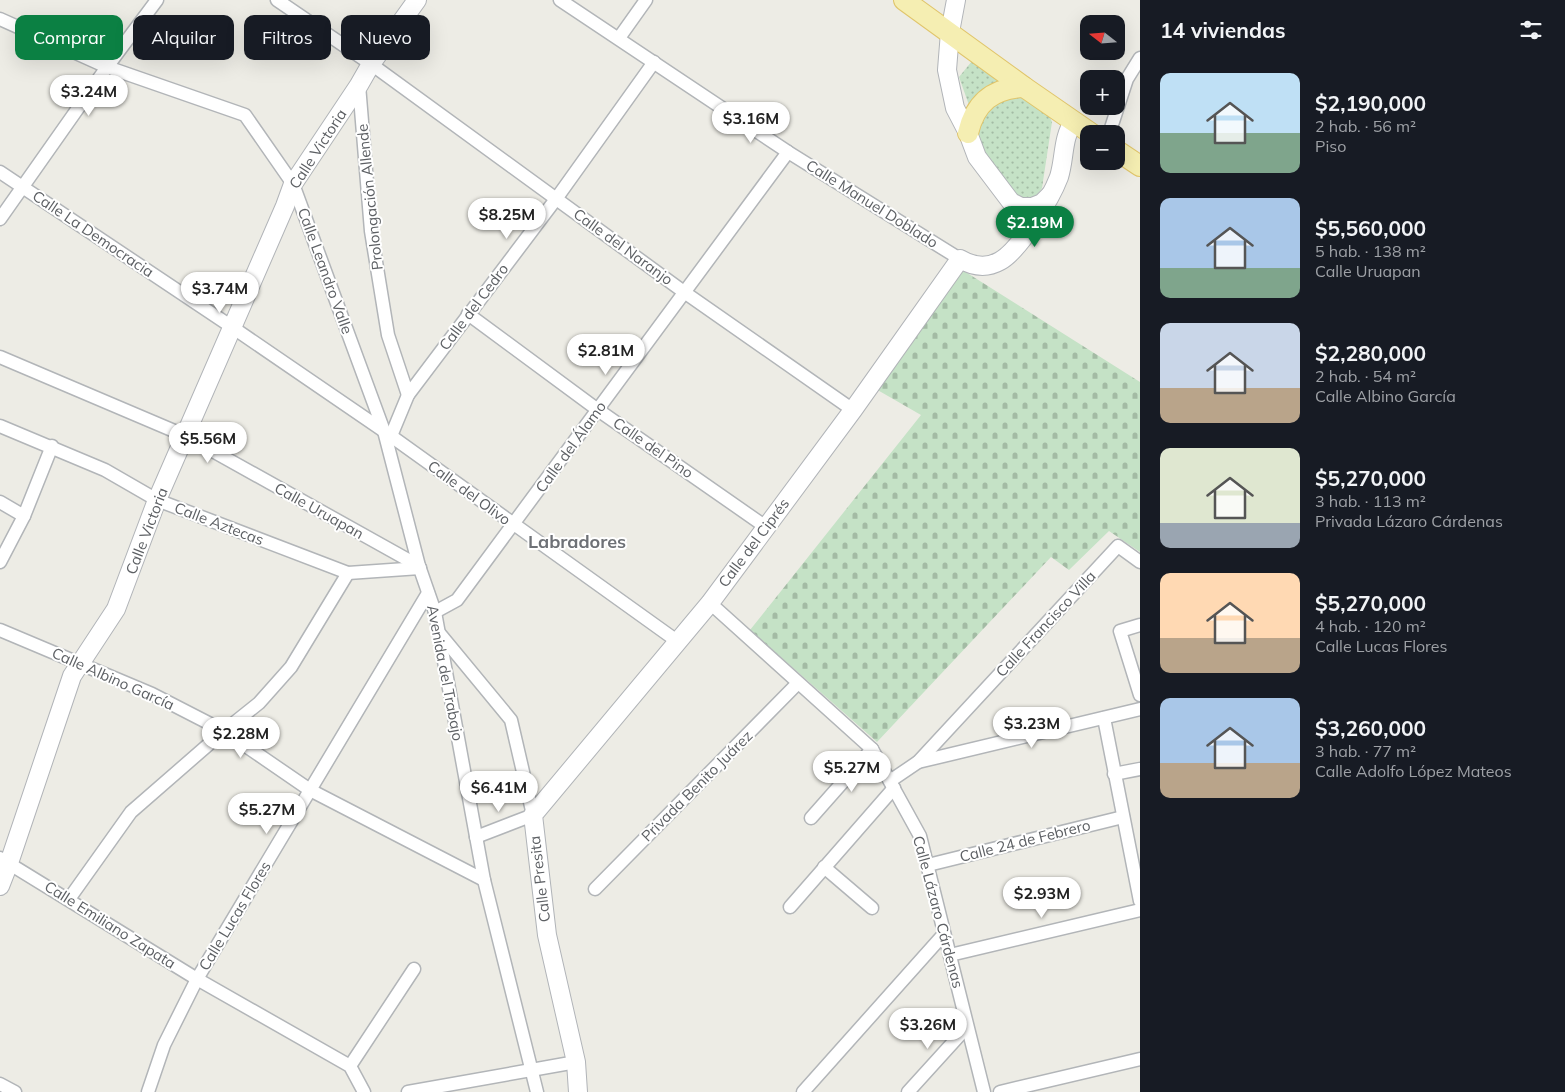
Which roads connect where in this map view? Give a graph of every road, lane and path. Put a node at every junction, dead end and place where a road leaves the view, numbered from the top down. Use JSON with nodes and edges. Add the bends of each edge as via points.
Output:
{"nodes":[{"id":1,"x":158,"y":0,"type":"edge"},
{"id":2,"x":278,"y":0,"type":"edge"},
{"id":3,"x":417,"y":0,"type":"edge"},
{"id":4,"x":560,"y":0,"type":"edge"},
{"id":5,"x":646,"y":0,"type":"edge"},
{"id":6,"x":904,"y":0,"type":"edge"},
{"id":7,"x":956,"y":0,"type":"edge"},
{"id":8,"x":0,"y":19,"type":"edge"},
{"id":9,"x":950,"y":32,"type":"junction"},
{"id":10,"x":619,"y":38,"type":"junction"},
{"id":11,"x":1140,"y":58,"type":"edge"},
{"id":12,"x":654,"y":62,"type":"junction"},
{"id":13,"x":370,"y":64,"type":"junction"},
{"id":14,"x":107,"y":68,"type":"junction"},
{"id":15,"x":359,"y":85,"type":"junction"},
{"id":16,"x":1024,"y":87,"type":"junction"},
{"id":17,"x":1074,"y":122,"type":"junction"},
{"id":18,"x":1113,"y":125,"type":"edge"},
{"id":19,"x":1080,"y":126,"type":"edge"},
{"id":20,"x":968,"y":132,"type":"junction"},
{"id":21,"x":788,"y":152,"type":"junction"},
{"id":22,"x":1125,"y":156,"type":"edge"},
{"id":23,"x":1140,"y":166,"type":"edge"},
{"id":24,"x":0,"y":172,"type":"edge"},
{"id":25,"x":292,"y":184,"type":"junction"},
{"id":26,"x":22,"y":187,"type":"junction"},
{"id":27,"x":1050,"y":195,"type":"junction"},
{"id":28,"x":556,"y":199,"type":"junction"},
{"id":29,"x":0,"y":219,"type":"edge"},
{"id":30,"x":960,"y":259,"type":"junction"},
{"id":31,"x":684,"y":292,"type":"junction"},
{"id":32,"x":468,"y":314,"type":"junction"},
{"id":33,"x":232,"y":327,"type":"junction"},
{"id":34,"x":0,"y":357,"type":"edge"},
{"id":35,"x":408,"y":395,"type":"junction"},
{"id":36,"x":598,"y":410,"type":"junction"},
{"id":37,"x":853,"y":410,"type":"junction"},
{"id":38,"x":0,"y":426,"type":"edge"},
{"id":39,"x":388,"y":433,"type":"junction"},
{"id":40,"x":186,"y":436,"type":"junction"},
{"id":41,"x":52,"y":446,"type":"junction"},
{"id":42,"x":158,"y":500,"type":"junction"},
{"id":43,"x":0,"y":502,"type":"edge"},
{"id":44,"x":24,"y":516,"type":"junction"},
{"id":45,"x":514,"y":525,"type":"junction"},
{"id":46,"x":766,"y":527,"type":"junction"},
{"id":47,"x":0,"y":562,"type":"edge"},
{"id":48,"x":1140,"y":562,"type":"edge"},
{"id":49,"x":420,"y":567,"type":"junction"},
{"id":50,"x":348,"y":572,"type":"junction"},
{"id":51,"x":428,"y":593,"type":"junction"},
{"id":52,"x":710,"y":603,"type":"junction"},
{"id":53,"x":435,"y":612,"type":"junction"},
{"id":54,"x":1140,"y":625,"type":"edge"},
{"id":55,"x":0,"y":630,"type":"edge"},
{"id":56,"x":438,"y":632,"type":"junction"},
{"id":57,"x":677,"y":641,"type":"junction"},
{"id":58,"x":80,"y":663,"type":"junction"},
{"id":59,"x":798,"y":682,"type":"junction"},
{"id":60,"x":1140,"y":695,"type":"edge"},
{"id":61,"x":1140,"y":709,"type":"edge"},
{"id":62,"x":1104,"y":718,"type":"junction"},
{"id":63,"x":224,"y":731,"type":"junction"},
{"id":64,"x":872,"y":749,"type":"junction"},
{"id":65,"x":918,"y":762,"type":"junction"},
{"id":66,"x":1140,"y":769,"type":"edge"},
{"id":67,"x":1114,"y":774,"type":"junction"},
{"id":68,"x":892,"y":784,"type":"junction"},
{"id":69,"x":310,"y":790,"type":"junction"},
{"id":70,"x":533,"y":814,"type":"junction"},
{"id":71,"x":1123,"y":817,"type":"junction"},
{"id":72,"x":811,"y":818,"type":"dead end"},
{"id":73,"x":476,"y":837,"type":"junction"},
{"id":74,"x":5,"y":861,"type":"edge"},
{"id":75,"x":928,"y":865,"type":"junction"},
{"id":76,"x":824,"y":866,"type":"junction"},
{"id":77,"x":484,"y":880,"type":"junction"},
{"id":78,"x":0,"y":886,"type":"edge"},
{"id":79,"x":595,"y":889,"type":"dead end"},
{"id":80,"x":69,"y":899,"type":"junction"},
{"id":81,"x":1140,"y":901,"type":"edge"},
{"id":82,"x":790,"y":906,"type":"dead end"},
{"id":83,"x":872,"y":908,"type":"dead end"},
{"id":84,"x":1140,"y":910,"type":"edge"},
{"id":85,"x":944,"y":934,"type":"junction"},
{"id":86,"x":950,"y":955,"type":"junction"},
{"id":87,"x":414,"y":969,"type":"dead end"},
{"id":88,"x":197,"y":978,"type":"junction"},
{"id":89,"x":968,"y":1026,"type":"junction"},
{"id":90,"x":1140,"y":1059,"type":"edge"},
{"id":91,"x":576,"y":1062,"type":"junction"},
{"id":92,"x":350,"y":1066,"type":"junction"},
{"id":93,"x":532,"y":1071,"type":"junction"},
{"id":94,"x":0,"y":1084,"type":"edge"},
{"id":95,"x":14,"y":1092,"type":"edge"},
{"id":96,"x":148,"y":1092,"type":"edge"},
{"id":97,"x":364,"y":1092,"type":"edge"},
{"id":98,"x":414,"y":1092,"type":"edge"},
{"id":99,"x":537,"y":1092,"type":"edge"},
{"id":100,"x":578,"y":1092,"type":"edge"},
{"id":101,"x":803,"y":1092,"type":"edge"},
{"id":102,"x":908,"y":1092,"type":"edge"},
{"id":103,"x":984,"y":1092,"type":"edge"},
{"id":104,"x":1000,"y":1092,"type":"edge"}],
"edges":[{"from":1,"to":14,"type":"street"},
{"from":2,"to":13,"type":"street","name":"Calle del Naranjo"},
{"from":3,"to":13,"type":"street","name":"Calle Victoria"},
{"from":4,"to":10,"type":"street","name":"Calle Manuel Doblado"},
{"from":5,"to":10,"type":"street"},
{"from":6,"to":9,"type":"main road"},
{"from":7,"to":9,"type":"street"},
{"from":8,"to":14,"type":"street","name":"Calle Leandro Valle"},
{"from":9,"to":16,"type":"main road"},
{"from":9,"to":20,"type":"street","via":[[947,70],[955,108]]},
{"from":10,"to":12,"type":"street","name":"Calle Manuel Doblado"},
{"from":11,"to":18,"type":"street","via":[[1127,79]]},
{"from":12,"to":21,"type":"street","name":"Calle Manuel Doblado"},
{"from":12,"to":28,"type":"street","name":"Calle del Cedro"},
{"from":13,"to":15,"type":"street","name":"Calle Victoria"},
{"from":13,"to":28,"type":"street","name":"Calle del Naranjo"},
{"from":14,"to":25,"type":"street","name":"Calle Leandro Valle","via":[[245,115]]},
{"from":14,"to":26,"type":"street"},
{"from":15,"to":25,"type":"street","name":"Calle Victoria"},
{"from":15,"to":35,"type":"street","name":"Prolongación Allende","via":[[371,231],[388,335]]},
{"from":16,"to":17,"type":"main road"},
{"from":16,"to":20,"type":"main road","via":[[1002,90],[983,102],[970,122]]},
{"from":17,"to":19,"type":"main road"},
{"from":17,"to":27,"type":"street","via":[[1066,137],[1060,174]]},
{"from":20,"to":27,"type":"street","via":[[977,157],[1011,202],[1022,208],[1032,207]]},
{"from":21,"to":30,"type":"street","name":"Calle Manuel Doblado"},
{"from":21,"to":31,"type":"street","name":"Calle del Álamo"},
{"from":22,"to":23,"type":"main road"},
{"from":24,"to":26,"type":"street","name":"Calle La Democracia"},
{"from":25,"to":33,"type":"street","name":"Calle Victoria"},
{"from":25,"to":39,"type":"street","name":"Calle Leandro Valle"},
{"from":26,"to":29,"type":"street"},
{"from":26,"to":33,"type":"street","name":"Calle La Democracia"},
{"from":27,"to":30,"type":"street","via":[[1039,216],[1001,261],[988,266]]},
{"from":28,"to":31,"type":"street","name":"Calle del Naranjo"},
{"from":28,"to":32,"type":"street","name":"Calle del Cedro"},
{"from":30,"to":37,"type":"street","name":"Calle del Ciprés"},
{"from":31,"to":36,"type":"street","name":"Calle del Álamo"},
{"from":31,"to":37,"type":"street","name":"Calle del Naranjo"},
{"from":32,"to":35,"type":"street","name":"Calle del Cedro"},
{"from":32,"to":36,"type":"street","name":"Calle del Pino"},
{"from":33,"to":39,"type":"street","name":"Calle La Democracia"},
{"from":33,"to":40,"type":"street","name":"Calle Victoria"},
{"from":34,"to":40,"type":"street","name":"Calle Uruapan"},
{"from":35,"to":39,"type":"street","name":"Calle del Cedro"},
{"from":36,"to":45,"type":"street","name":"Calle del Álamo"},
{"from":36,"to":46,"type":"street","name":"Calle del Pino"},
{"from":37,"to":46,"type":"street","name":"Calle del Ciprés"},
{"from":38,"to":41,"type":"street","name":"Calle Aztecas"},
{"from":39,"to":45,"type":"street","name":"Calle del Olivo"},
{"from":39,"to":49,"type":"street","name":"Avenida del Trabajo"},
{"from":40,"to":42,"type":"street","name":"Calle Victoria"},
{"from":40,"to":49,"type":"street","name":"Calle Uruapan"},
{"from":41,"to":42,"type":"street","name":"Calle Aztecas","via":[[105,470]]},
{"from":41,"to":44,"type":"street"},
{"from":42,"to":50,"type":"street","name":"Calle Aztecas"},
{"from":42,"to":58,"type":"street","name":"Calle Victoria","via":[[116,609]]},
{"from":43,"to":44,"type":"street"},
{"from":44,"to":47,"type":"street"},
{"from":45,"to":53,"type":"street","name":"Calle del Álamo","via":[[457,600]]},
{"from":45,"to":57,"type":"street","name":"Calle del Olivo"},
{"from":46,"to":52,"type":"street","name":"Calle del Ciprés"},
{"from":48,"to":65,"type":"street","name":"Calle Francisco Villa","via":[[1118,546]]},
{"from":49,"to":50,"type":"street","name":"Calle Aztecas"},
{"from":49,"to":51,"type":"street","name":"Avenida del Trabajo"},
{"from":50,"to":63,"type":"street","via":[[291,667],[259,703]]},
{"from":51,"to":53,"type":"street","name":"Avenida del Trabajo"},
{"from":51,"to":69,"type":"street","name":"Calle Lucas Flores"},
{"from":52,"to":57,"type":"street","name":"Calle del Ciprés"},
{"from":52,"to":59,"type":"street","name":"Calle Lázaro Cárdenas"},
{"from":53,"to":56,"type":"street","name":"Avenida del Trabajo"},
{"from":54,"to":60,"type":"street","via":[[1120,630]]},
{"from":55,"to":58,"type":"street","name":"Calle Albino García"},
{"from":56,"to":70,"type":"street","name":"Calle Presita","via":[[511,720]]},
{"from":56,"to":73,"type":"street","name":"Avenida del Trabajo"},
{"from":57,"to":70,"type":"street","name":"Calle del Ciprés"},
{"from":58,"to":63,"type":"street","name":"Calle Albino García","via":[[152,694]]},
{"from":58,"to":74,"type":"street","name":"Calle Victoria","via":[[72,676]]},
{"from":59,"to":64,"type":"street","name":"Calle Lázaro Cárdenas"},
{"from":59,"to":79,"type":"street","name":"Privada Benito Juárez"},
{"from":61,"to":62,"type":"street"},
{"from":62,"to":65,"type":"street"},
{"from":62,"to":67,"type":"street"},
{"from":63,"to":69,"type":"street","name":"Calle Albino García"},
{"from":63,"to":80,"type":"street","via":[[132,812]]},
{"from":64,"to":68,"type":"street","name":"Calle Lázaro Cárdenas"},
{"from":64,"to":72,"type":"street"},
{"from":65,"to":68,"type":"street","name":"Calle Francisco Villa"},
{"from":66,"to":67,"type":"street"},
{"from":67,"to":71,"type":"street"},
{"from":68,"to":75,"type":"street","name":"Calle Lázaro Cárdenas","via":[[920,836]]},
{"from":68,"to":76,"type":"street","name":"Calle Francisco Villa"},
{"from":69,"to":77,"type":"street","name":"Calle Albino García"},
{"from":69,"to":88,"type":"street","name":"Calle Lucas Flores"},
{"from":70,"to":73,"type":"street"},
{"from":70,"to":91,"type":"street","name":"Calle Presita","via":[[547,935]]},
{"from":71,"to":75,"type":"street","name":"Calle 24 de Febrero"},
{"from":71,"to":81,"type":"street"},
{"from":73,"to":77,"type":"street","name":"Avenida del Trabajo"},
{"from":74,"to":78,"type":"street","name":"Calle Victoria"},
{"from":74,"to":80,"type":"street","name":"Calle Emiliano Zapata"},
{"from":75,"to":85,"type":"street","name":"Calle Lázaro Cárdenas"},
{"from":76,"to":82,"type":"street","name":"Calle Francisco Villa"},
{"from":76,"to":83,"type":"street"},
{"from":77,"to":93,"type":"street","name":"Avenida del Trabajo"},
{"from":80,"to":88,"type":"street","name":"Calle Emiliano Zapata"},
{"from":84,"to":86,"type":"street"},
{"from":85,"to":86,"type":"street","name":"Calle Lázaro Cárdenas"},
{"from":85,"to":101,"type":"street"},
{"from":86,"to":89,"type":"street","name":"Calle Lázaro Cárdenas"},
{"from":87,"to":92,"type":"street"},
{"from":88,"to":92,"type":"street","name":"Calle Emiliano Zapata"},
{"from":88,"to":96,"type":"street","name":"Calle Lucas Flores","via":[[164,1045]]},
{"from":89,"to":102,"type":"street"},
{"from":89,"to":103,"type":"street","name":"Calle Lázaro Cárdenas"},
{"from":90,"to":104,"type":"street"},
{"from":91,"to":93,"type":"street"},
{"from":91,"to":100,"type":"street","name":"Calle Presita"},
{"from":92,"to":97,"type":"street"},
{"from":93,"to":98,"type":"street"},
{"from":93,"to":99,"type":"street","name":"Avenida del Trabajo"},
{"from":94,"to":95,"type":"street"}]}
